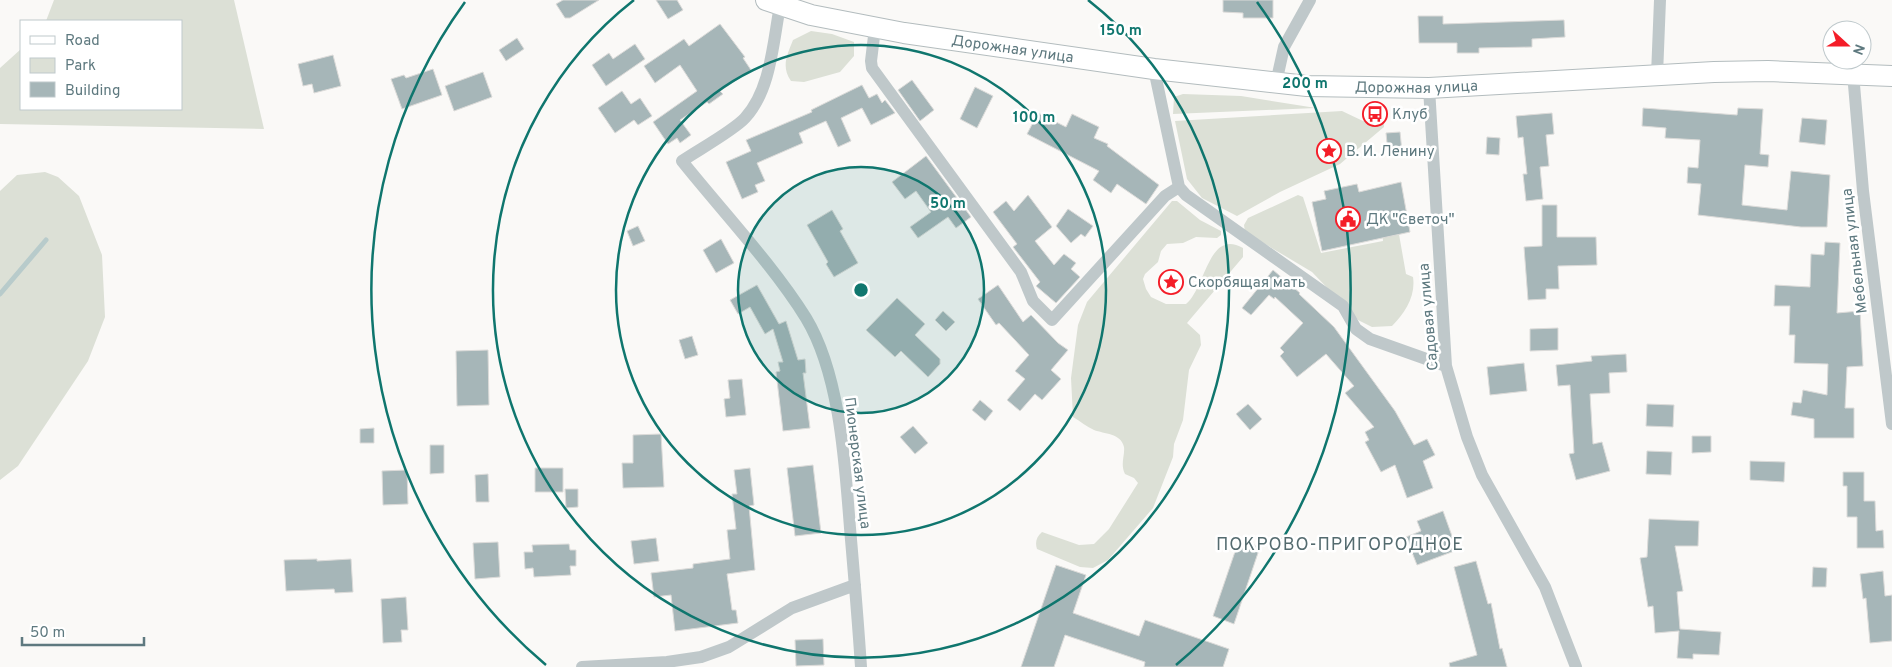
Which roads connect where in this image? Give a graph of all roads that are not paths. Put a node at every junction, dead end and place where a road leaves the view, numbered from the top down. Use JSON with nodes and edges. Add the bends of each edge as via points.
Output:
{"nodes":[{"id":1,"x":1310,"y":0,"type":"edge"},
{"id":2,"x":1662,"y":2,"type":"edge"},
{"id":3,"x":773,"y":3,"type":"edge"},
{"id":4,"x":876,"y":28,"type":"junction"},
{"id":5,"x":1154,"y":69,"type":"junction"},
{"id":6,"x":1853,"y":74,"type":"junction"},
{"id":7,"x":1657,"y":75,"type":"junction"},
{"id":8,"x":1892,"y":76,"type":"edge"},
{"id":9,"x":1276,"y":83,"type":"junction"},
{"id":10,"x":1429,"y":88,"type":"junction"},
{"id":11,"x":1179,"y":187,"type":"junction"},
{"id":12,"x":1878,"y":316,"type":"junction"},
{"id":13,"x":1892,"y":318,"type":"edge"},
{"id":14,"x":1446,"y":366,"type":"junction"},
{"id":15,"x":1892,"y":424,"type":"edge"},
{"id":16,"x":855,"y":585,"type":"junction"},
{"id":17,"x":582,"y":667,"type":"edge"},
{"id":18,"x":861,"y":667,"type":"edge"},
{"id":19,"x":1576,"y":667,"type":"edge"}],
"edges":[{"from":1,"to":9,"type":"street","via":[[1284,47]]},
{"from":2,"to":7,"type":"street"},
{"from":3,"to":4,"type":"main road","name":"Дорожная улица"},
{"from":3,"to":16,"type":"street","name":"Пионерская улица","via":[[764,83],[758,100],[744,119],[682,161],[807,320],[828,371],[839,421]]},
{"from":4,"to":5,"type":"main road","name":"Дорожная улица"},
{"from":4,"to":11,"type":"street","via":[[872,68],[1021,272],[1033,301],[1052,320],[1165,196]]},
{"from":5,"to":9,"type":"main road","name":"Дорожная улица"},
{"from":5,"to":11,"type":"street"},
{"from":6,"to":7,"type":"main road","name":"Дорожная улица","via":[[1768,71]]},
{"from":6,"to":8,"type":"main road","name":"Дорожная улица"},
{"from":6,"to":12,"type":"street","name":"Мебельная улица"},
{"from":7,"to":10,"type":"main road","name":"Дорожная улица"},
{"from":9,"to":10,"type":"main road","name":"Дорожная улица"},
{"from":10,"to":14,"type":"street","name":"Садовая улица"},
{"from":11,"to":14,"type":"street","via":[[1343,306],[1356,329],[1370,340]]},
{"from":12,"to":13,"type":"street"},
{"from":12,"to":15,"type":"street","name":"Мебельная улица"},
{"from":14,"to":19,"type":"street","name":"Садовая улица","via":[[1482,475],[1545,587]]},
{"from":16,"to":17,"type":"street","via":[[792,608],[729,647],[701,657]]},
{"from":16,"to":18,"type":"street","name":"Пионерская улица"}]}
